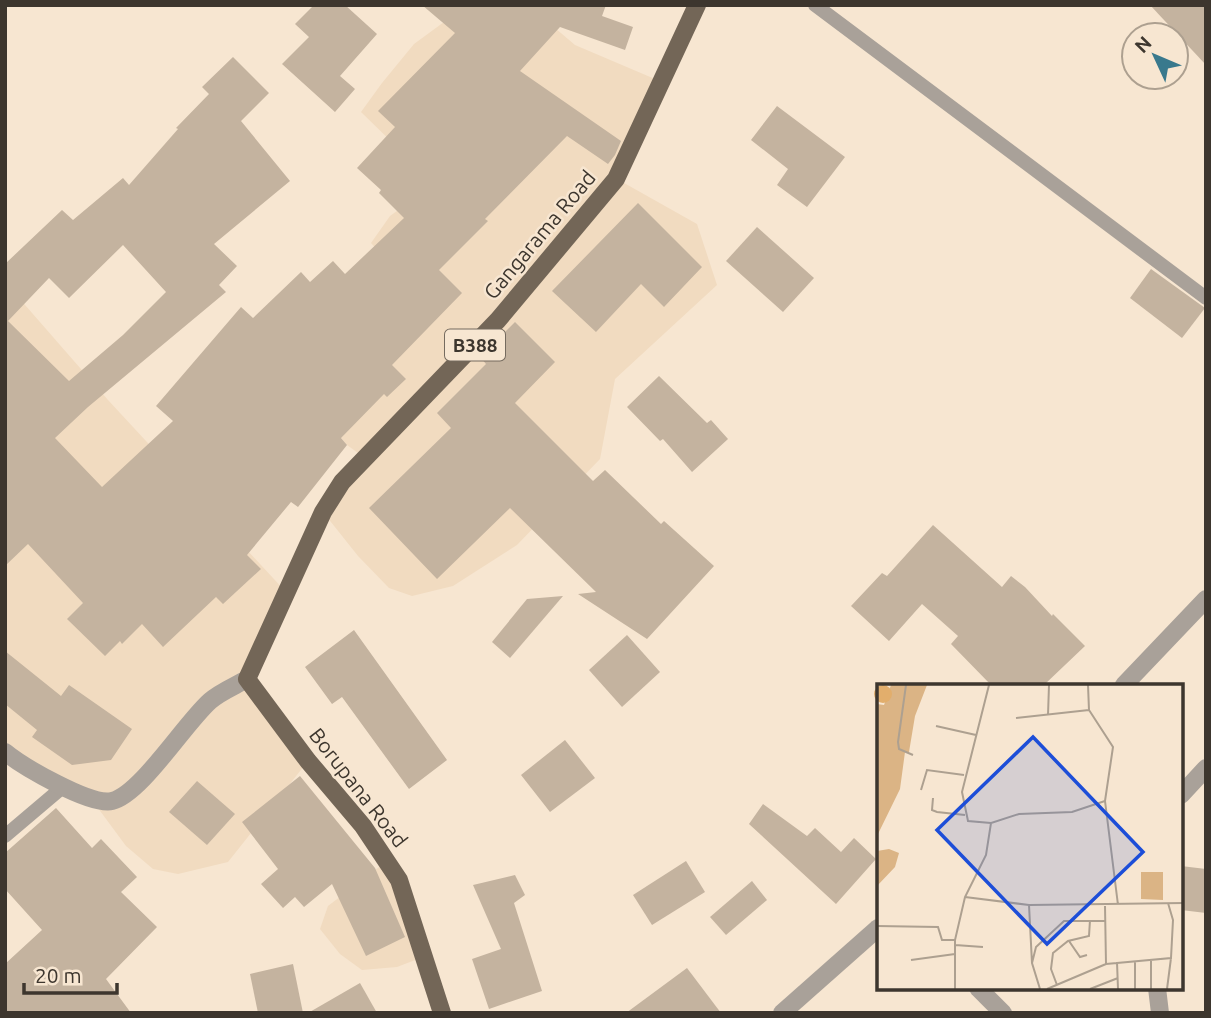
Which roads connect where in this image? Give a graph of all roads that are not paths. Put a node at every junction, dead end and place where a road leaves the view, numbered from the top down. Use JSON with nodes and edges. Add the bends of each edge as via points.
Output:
{"nodes":[{"id":1,"x":697,"y":5,"type":"edge"},
{"id":2,"x":815,"y":5,"type":"edge"},
{"id":3,"x":1206,"y":298,"type":"edge"},
{"id":4,"x":1206,"y":599,"type":"edge"},
{"id":5,"x":247,"y":679,"type":"junction"},
{"id":6,"x":1125,"y":684,"type":"edge"},
{"id":7,"x":5,"y":752,"type":"edge"},
{"id":8,"x":1206,"y":768,"type":"edge"},
{"id":9,"x":64,"y":786,"type":"junction"},
{"id":10,"x":1183,"y":793,"type":"edge"},
{"id":11,"x":5,"y":836,"type":"edge"},
{"id":12,"x":877,"y":929,"type":"edge"},
{"id":13,"x":980,"y":990,"type":"edge"},
{"id":14,"x":1157,"y":990,"type":"edge"},
{"id":15,"x":442,"y":1013,"type":"edge"},
{"id":16,"x":782,"y":1013,"type":"edge"},
{"id":17,"x":1003,"y":1013,"type":"edge"},
{"id":18,"x":1160,"y":1013,"type":"edge"}],
"edges":[{"from":1,"to":5,"type":"main road","name":"Gangarama Road","number":"B388","via":[[617,179],[498,320],[342,482],[323,512]]},
{"from":2,"to":3,"type":"lane"},
{"from":4,"to":6,"type":"street"},
{"from":5,"to":9,"type":"street","via":[[210,700],[137,785],[112,801],[92,800]]},
{"from":5,"to":15,"type":"main road","name":"Borupana Road","via":[[363,825],[400,880]]},
{"from":7,"to":9,"type":"street"},
{"from":8,"to":10,"type":"street"},
{"from":9,"to":11,"type":"lane"},
{"from":12,"to":16,"type":"street"},
{"from":13,"to":17,"type":"street"},
{"from":14,"to":18,"type":"street"}]}
